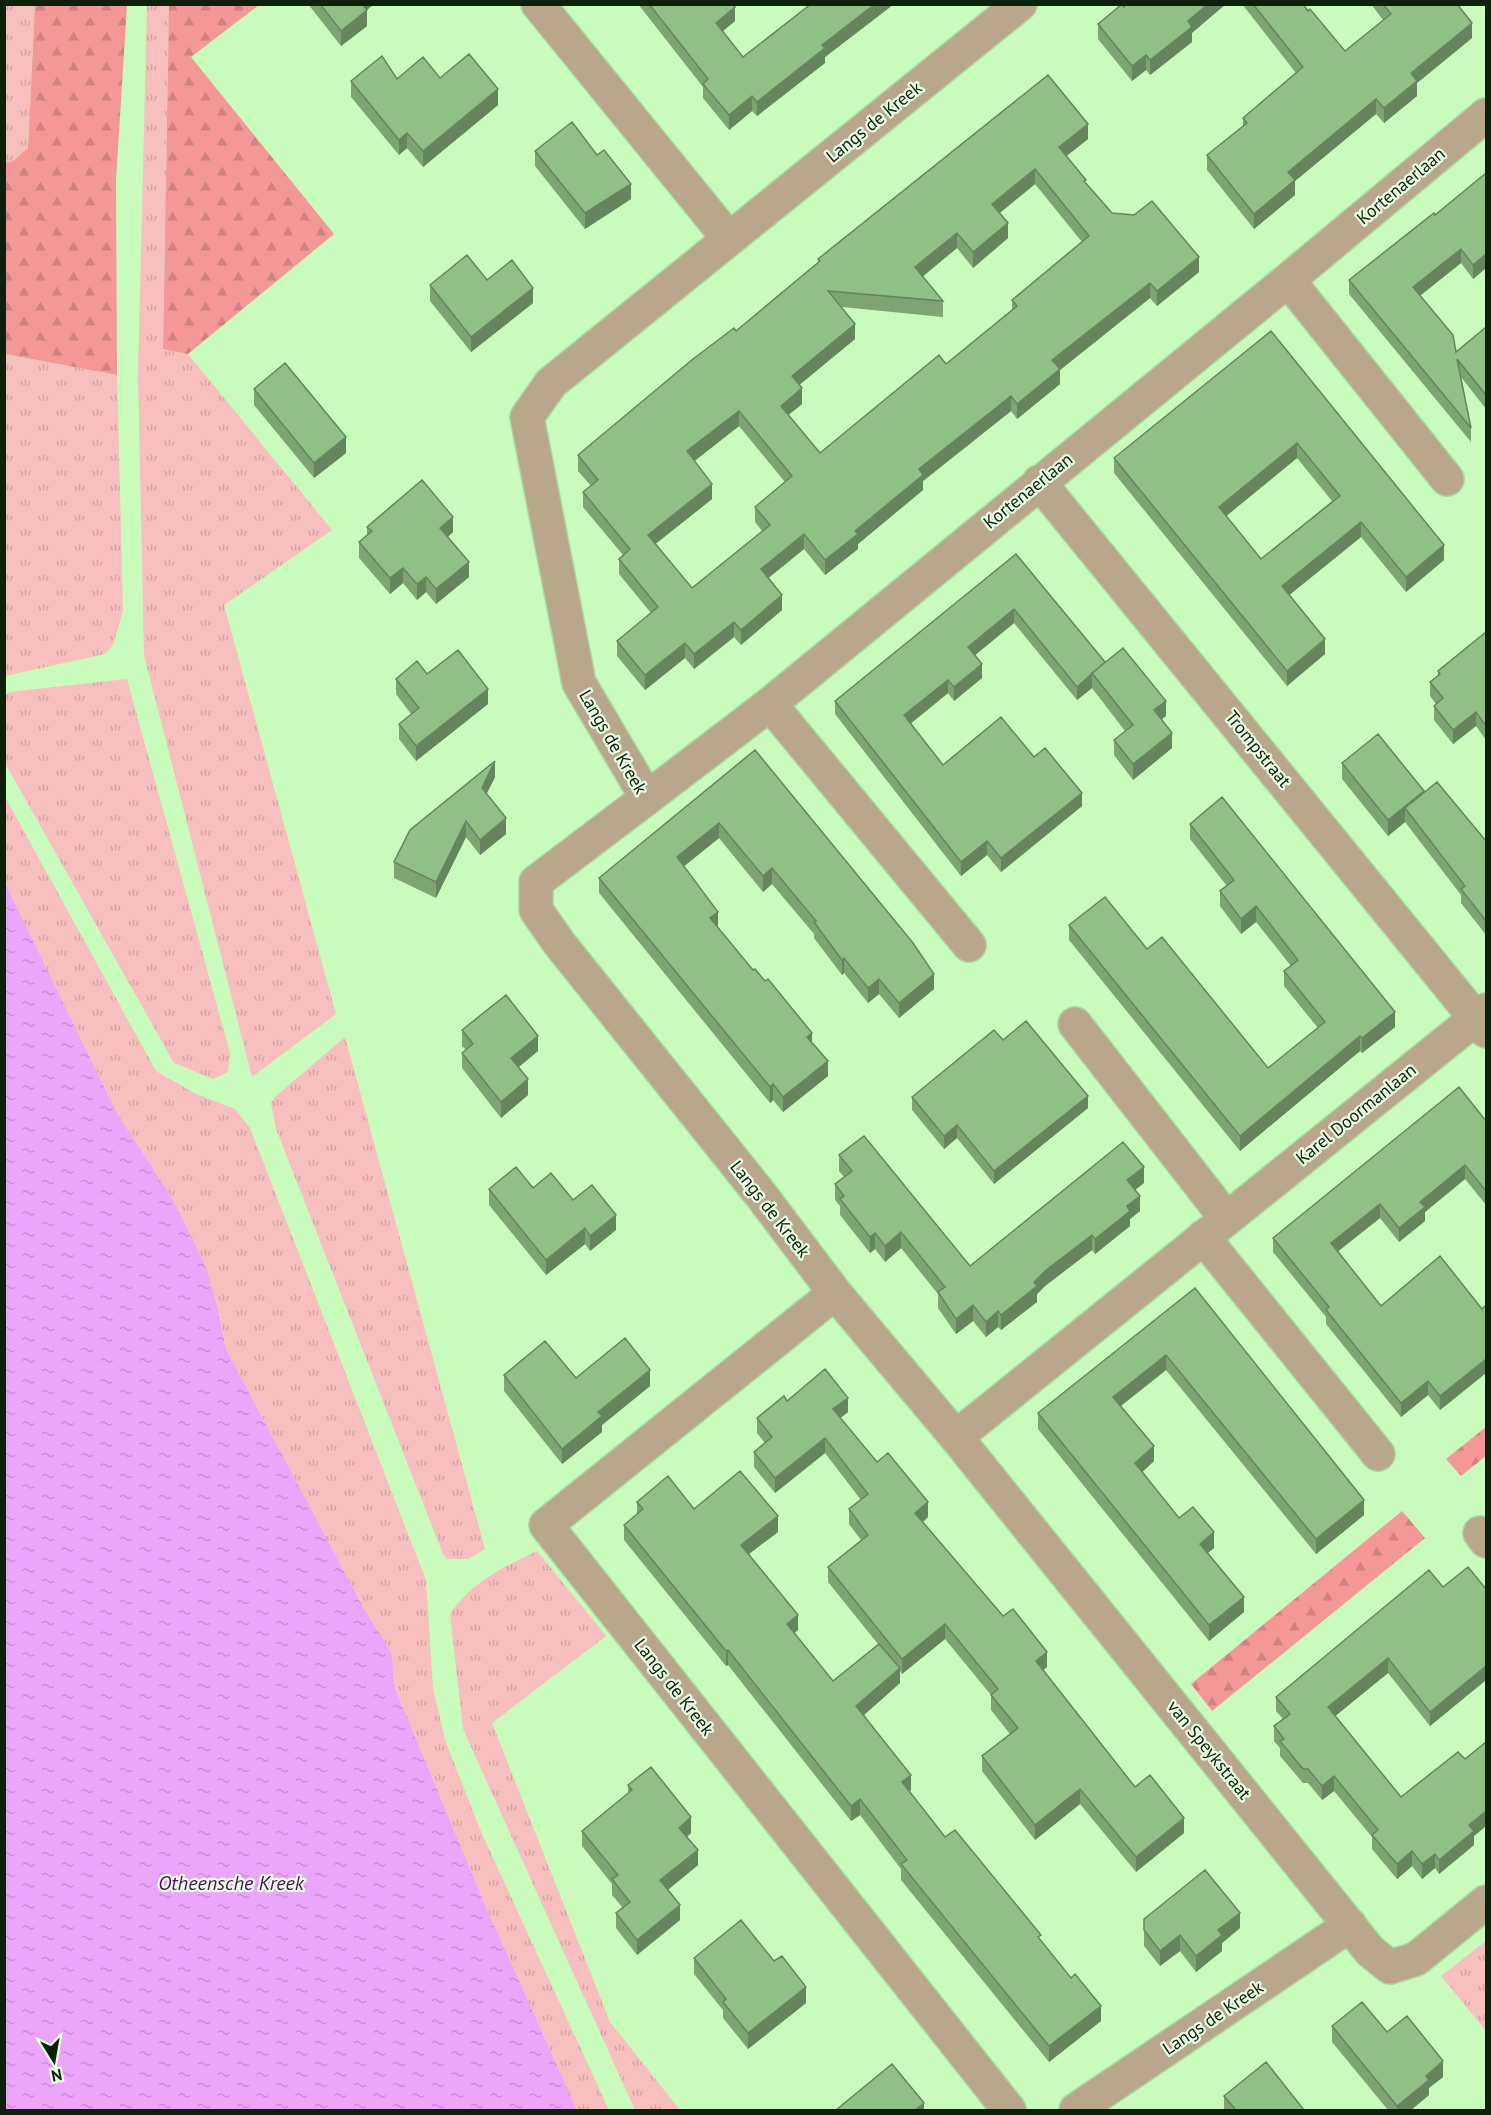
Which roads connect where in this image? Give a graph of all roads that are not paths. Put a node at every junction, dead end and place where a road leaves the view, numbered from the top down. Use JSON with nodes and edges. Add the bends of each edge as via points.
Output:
{"nodes":[{"id":1,"x":538,"y":4,"type":"edge"},
{"id":2,"x":1020,"y":4,"type":"edge"},
{"id":3,"x":1486,"y":116,"type":"edge"},
{"id":4,"x":729,"y":239,"type":"junction"},
{"id":5,"x":1288,"y":280,"type":"junction"},
{"id":6,"x":1447,"y":479,"type":"dead end"},
{"id":7,"x":1039,"y":482,"type":"junction"},
{"id":8,"x":770,"y":704,"type":"junction"},
{"id":9,"x":647,"y":798,"type":"junction"},
{"id":10,"x":969,"y":945,"type":"dead end"},
{"id":11,"x":1483,"y":1020,"type":"edge"},
{"id":12,"x":1075,"y":1024,"type":"dead end"},
{"id":13,"x":1215,"y":1228,"type":"junction"},
{"id":14,"x":835,"y":1293,"type":"junction"},
{"id":15,"x":956,"y":1437,"type":"junction"},
{"id":16,"x":1378,"y":1454,"type":"dead end"},
{"id":17,"x":1486,"y":1902,"type":"edge"},
{"id":18,"x":1350,"y":1925,"type":"junction"},
{"id":19,"x":1009,"y":2110,"type":"edge"},
{"id":20,"x":1076,"y":2110,"type":"edge"}],
"edges":[{"from":1,"to":4,"type":"street"},
{"from":2,"to":4,"type":"street","name":"Langs de Kreek"},
{"from":3,"to":5,"type":"street","name":"Kortenaerlaan"},
{"from":4,"to":9,"type":"street","name":"Langs de Kreek","via":[[551,383],[527,417],[579,683]]},
{"from":5,"to":6,"type":"street"},
{"from":5,"to":7,"type":"street","name":"Kortenaerlaan"},
{"from":7,"to":8,"type":"street","name":"Kortenaerlaan"},
{"from":7,"to":11,"type":"street","name":"Trompstraat"},
{"from":8,"to":9,"type":"street","name":"Kortenaerlaan"},
{"from":8,"to":10,"type":"street"},
{"from":9,"to":14,"type":"street","name":"Langs de Kreek","via":[[536,882],[536,910]]},
{"from":11,"to":13,"type":"street","name":"Karel Doormanlaan"},
{"from":12,"to":13,"type":"street"},
{"from":13,"to":15,"type":"street","name":"Karel Doormanlaan"},
{"from":13,"to":16,"type":"street"},
{"from":14,"to":15,"type":"street","name":"Langs de Kreek"},
{"from":14,"to":19,"type":"street","name":"Langs de Kreek","via":[[546,1525]]},
{"from":15,"to":18,"type":"street","name":"van Speykstraat"},
{"from":17,"to":18,"type":"street","name":"van Speykstraat","via":[[1416,1959],[1390,1967],[1370,1951]]},
{"from":18,"to":20,"type":"street","name":"Langs de Kreek"}]}
